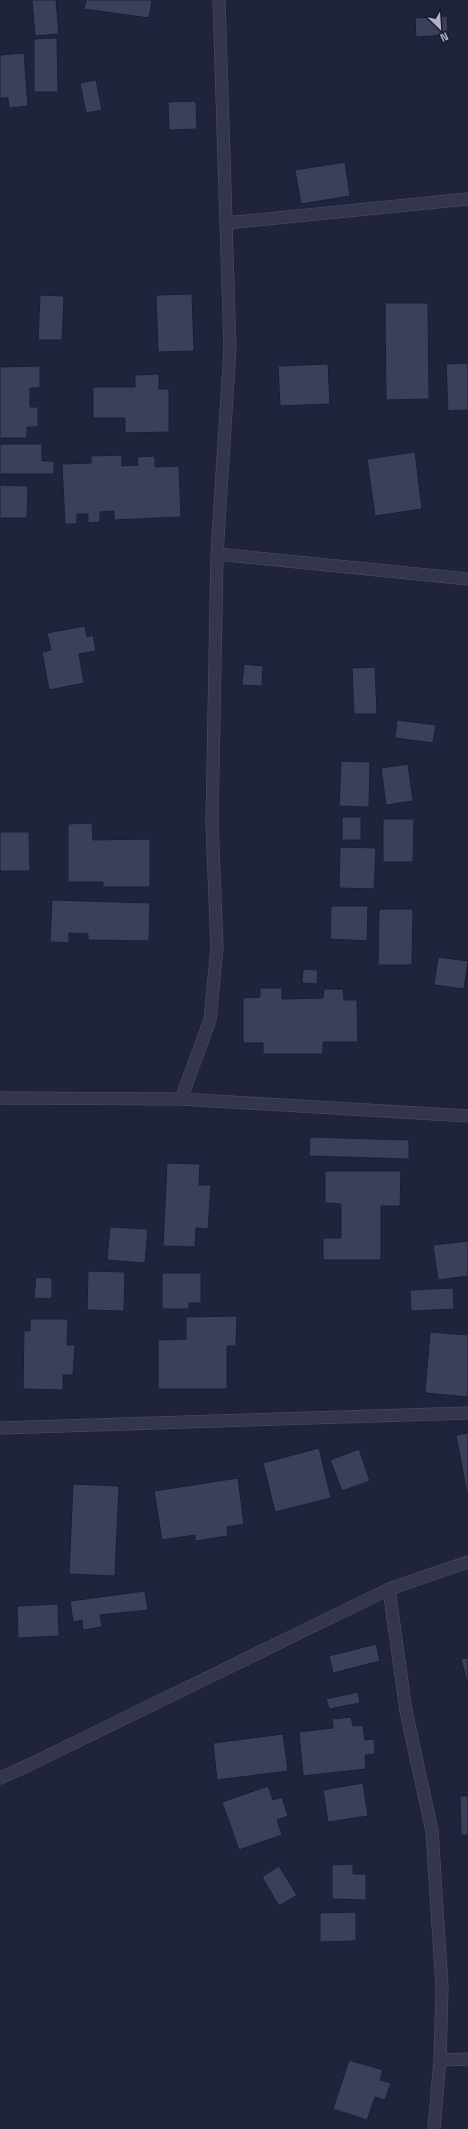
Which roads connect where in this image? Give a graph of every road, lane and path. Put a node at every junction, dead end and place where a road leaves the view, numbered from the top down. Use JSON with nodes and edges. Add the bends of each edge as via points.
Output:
{"nodes":[{"id":1,"x":218,"y":0,"type":"edge"},
{"id":2,"x":468,"y":199,"type":"edge"},
{"id":3,"x":226,"y":223,"type":"junction"},
{"id":4,"x":217,"y":554,"type":"junction"},
{"id":5,"x":468,"y":578,"type":"edge"},
{"id":6,"x":0,"y":1098,"type":"edge"},
{"id":7,"x":182,"y":1099,"type":"junction"},
{"id":8,"x":468,"y":1116,"type":"edge"},
{"id":9,"x":468,"y":1412,"type":"edge"},
{"id":10,"x":0,"y":1428,"type":"edge"},
{"id":11,"x":468,"y":1562,"type":"edge"},
{"id":12,"x":389,"y":1589,"type":"junction"},
{"id":13,"x":0,"y":1778,"type":"edge"},
{"id":14,"x":468,"y":2059,"type":"edge"},
{"id":15,"x":440,"y":2060,"type":"junction"},
{"id":16,"x":434,"y":2129,"type":"edge"}],
"edges":[{"from":1,"to":3,"type":"street"},
{"from":2,"to":3,"type":"street"},
{"from":3,"to":4,"type":"street","via":[[230,348]]},
{"from":4,"to":5,"type":"street"},
{"from":4,"to":7,"type":"street","via":[[212,823],[217,947],[210,1020]]},
{"from":6,"to":7,"type":"street"},
{"from":7,"to":8,"type":"street"},
{"from":9,"to":10,"type":"street"},
{"from":11,"to":12,"type":"street"},
{"from":12,"to":13,"type":"street"},
{"from":12,"to":15,"type":"street","via":[[406,1711],[432,1831],[442,1987]]},
{"from":14,"to":15,"type":"street"},
{"from":15,"to":16,"type":"street"}]}
